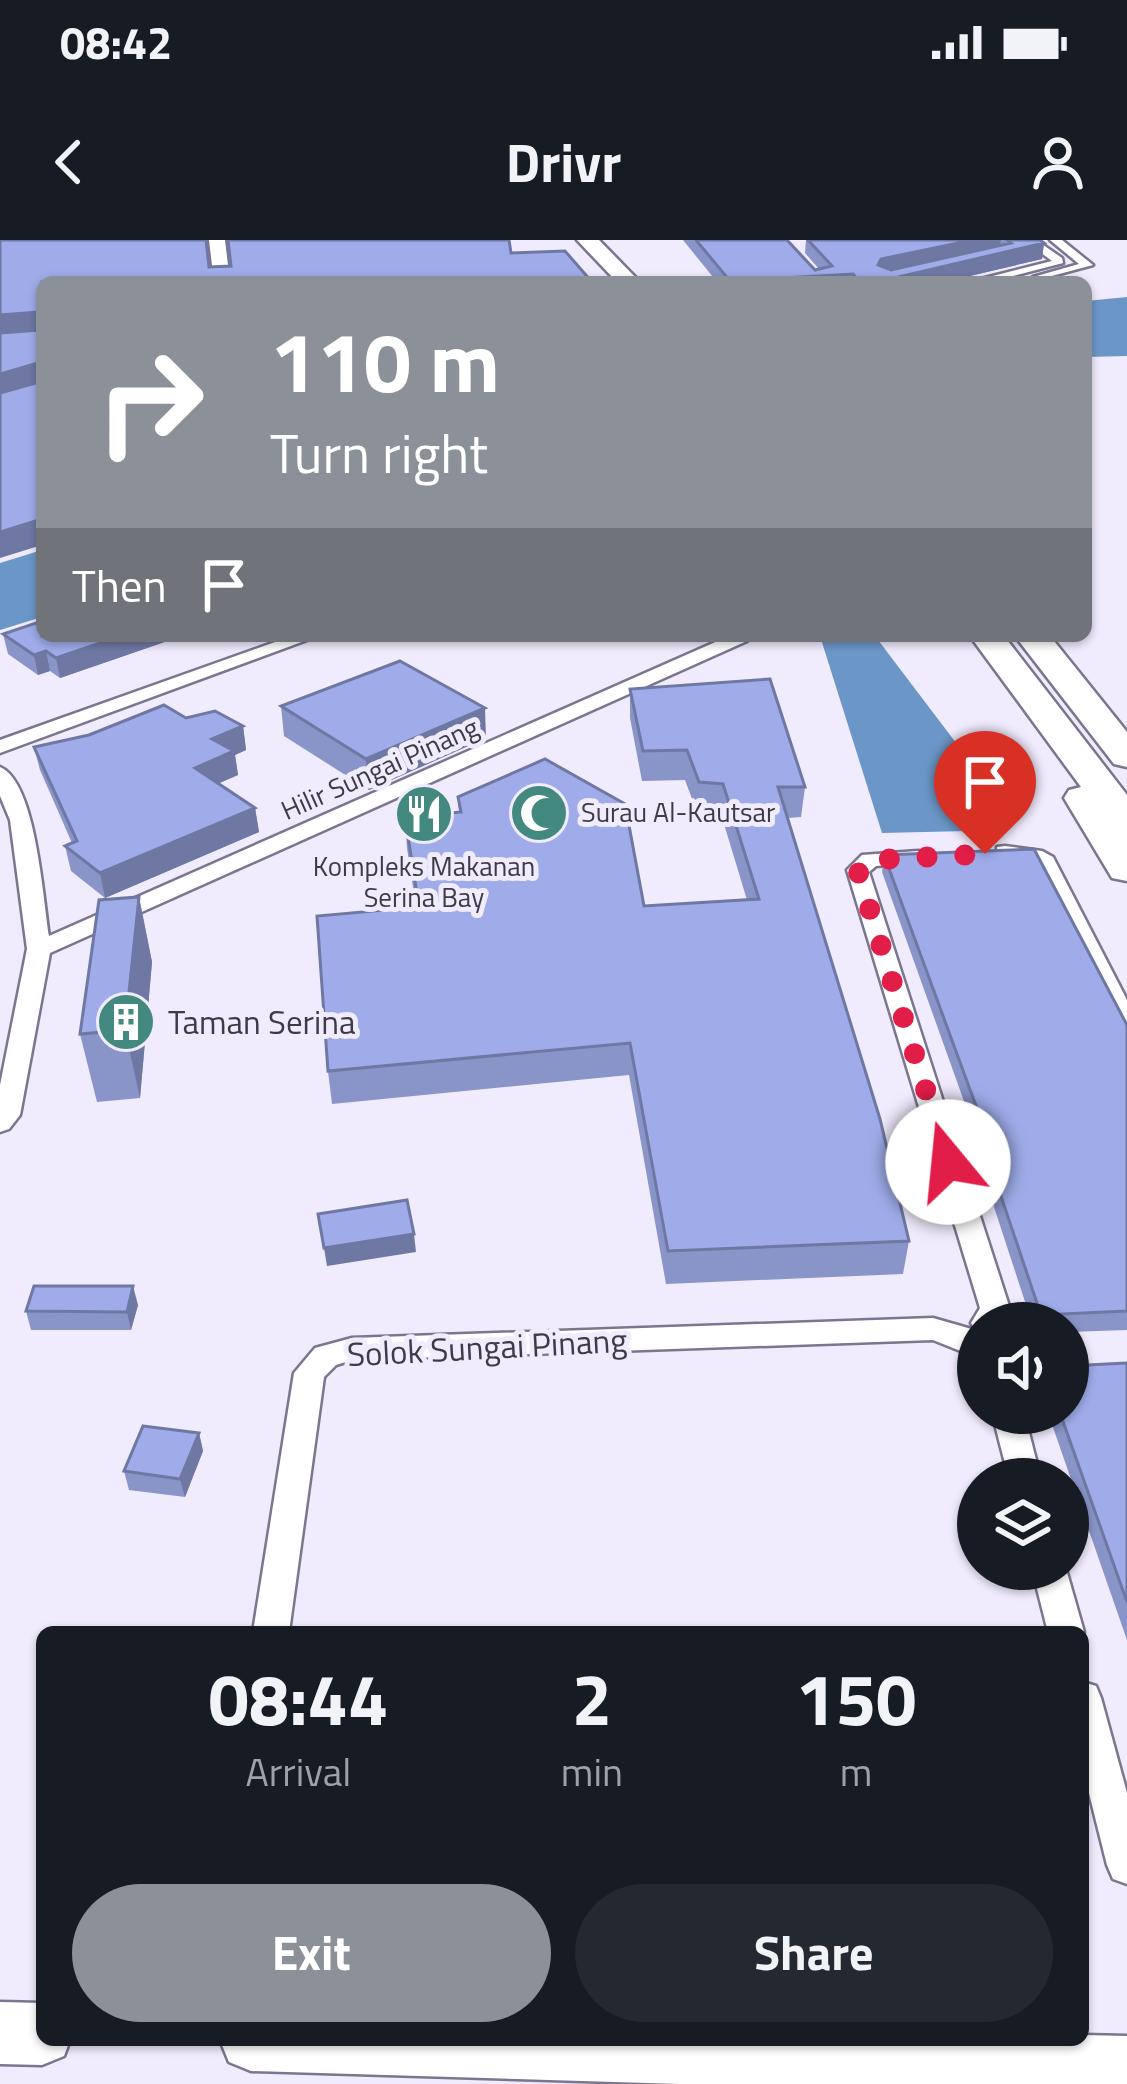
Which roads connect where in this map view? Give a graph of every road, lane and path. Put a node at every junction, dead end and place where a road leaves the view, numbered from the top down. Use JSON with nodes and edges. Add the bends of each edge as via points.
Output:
{"nodes":[{"id":1,"x":218,"y":240,"type":"edge"},
{"id":2,"x":587,"y":240,"type":"edge"},
{"id":3,"x":618,"y":240,"type":"edge"},
{"id":4,"x":1029,"y":240,"type":"edge"},
{"id":5,"x":1055,"y":240,"type":"edge"},
{"id":6,"x":1000,"y":257,"type":"edge"},
{"id":7,"x":631,"y":271,"type":"edge"},
{"id":8,"x":221,"y":276,"type":"edge"},
{"id":9,"x":1019,"y":276,"type":"edge"},
{"id":10,"x":1022,"y":276,"type":"edge"},
{"id":11,"x":1026,"y":276,"type":"edge"},
{"id":12,"x":292,"y":642,"type":"edge"},
{"id":13,"x":733,"y":642,"type":"edge"},
{"id":14,"x":992,"y":642,"type":"edge"},
{"id":15,"x":1037,"y":642,"type":"edge"},
{"id":16,"x":1065,"y":740,"type":"junction"},
{"id":17,"x":0,"y":747,"type":"edge"},
{"id":18,"x":1122,"y":748,"type":"edge"},
{"id":19,"x":0,"y":773,"type":"edge"},
{"id":20,"x":1127,"y":822,"type":"edge"},
{"id":21,"x":985,"y":854,"type":"edge"},
{"id":22,"x":948,"y":856,"type":"edge"},
{"id":23,"x":1127,"y":869,"type":"edge"},
{"id":24,"x":39,"y":950,"type":"junction"},
{"id":25,"x":1127,"y":1024,"type":"edge"},
{"id":26,"x":0,"y":1123,"type":"edge"},
{"id":27,"x":993,"y":1302,"type":"edge"},
{"id":28,"x":957,"y":1333,"type":"edge"},
{"id":29,"x":1055,"y":1590,"type":"edge"},
{"id":30,"x":272,"y":1626,"type":"edge"},
{"id":31,"x":1064,"y":1626,"type":"edge"},
{"id":32,"x":1089,"y":1721,"type":"edge"},
{"id":33,"x":1127,"y":1865,"type":"edge"},
{"id":34,"x":0,"y":2032,"type":"edge"},
{"id":35,"x":36,"y":2034,"type":"edge"},
{"id":36,"x":446,"y":2046,"type":"edge"},
{"id":37,"x":1127,"y":2067,"type":"edge"}],
"edges":[{"from":1,"to":8,"type":"main road"},
{"from":2,"to":7,"type":"highway","via":[[607,262]]},
{"from":3,"to":7,"type":"highway"},
{"from":4,"to":10,"type":"street","via":[[1058,260]]},
{"from":5,"to":11,"type":"street","via":[[1087,265]]},
{"from":6,"to":9,"type":"street"},
{"from":12,"to":17,"type":"street"},
{"from":13,"to":24,"type":"street","name":"Hilir Sungai Pinang"},
{"from":14,"to":16,"type":"highway"},
{"from":15,"to":18,"type":"highway"},
{"from":16,"to":20,"type":"highway"},
{"from":16,"to":23,"type":"highway","via":[[1082,797]]},
{"from":19,"to":24,"type":"street","via":[[21,820]]},
{"from":21,"to":25,"type":"street","via":[[1042,857]]},
{"from":22,"to":27,"type":"street","via":[[870,860],[858,871]]},
{"from":24,"to":26,"type":"street"},
{"from":28,"to":30,"type":"street","name":"Solok Sungai Pinang","via":[[352,1349],[326,1356],[309,1373]]},
{"from":29,"to":31,"type":"street"},
{"from":32,"to":33,"type":"street"},
{"from":34,"to":35,"type":"main road"},
{"from":36,"to":37,"type":"main road"}]}
